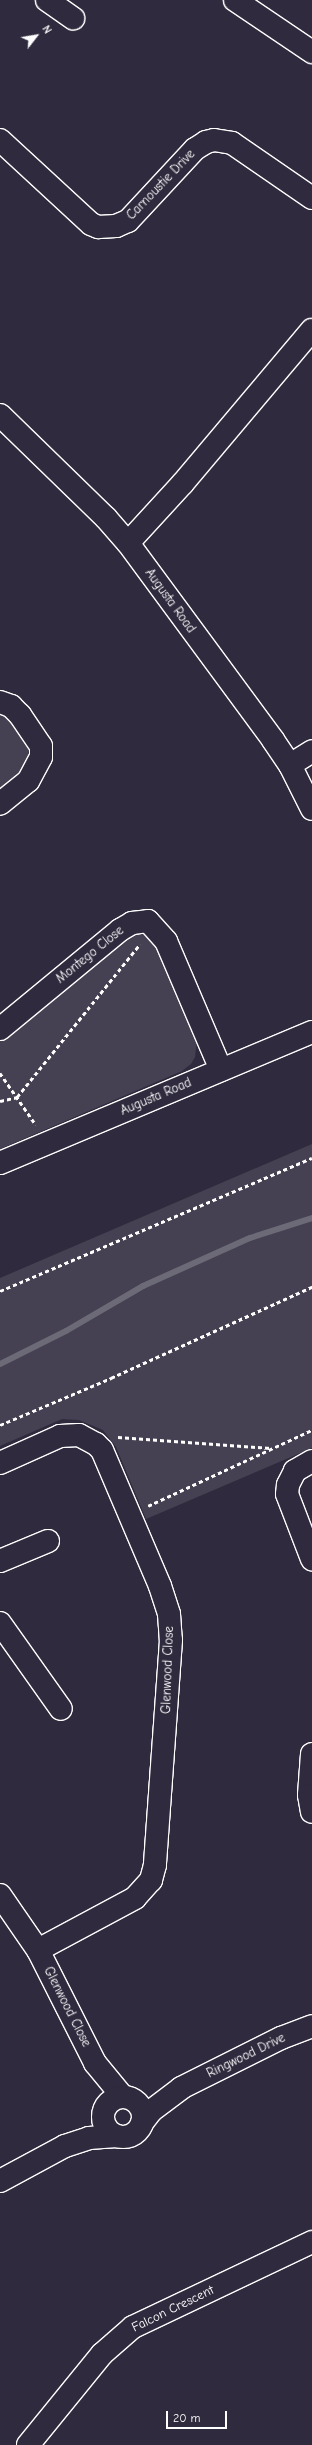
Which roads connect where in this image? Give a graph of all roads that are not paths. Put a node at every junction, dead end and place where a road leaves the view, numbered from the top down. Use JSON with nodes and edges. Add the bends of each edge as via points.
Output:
{"nodes":[{"id":1,"x":47,"y":0,"type":"edge"},
{"id":2,"x":235,"y":0,"type":"edge"},
{"id":3,"x":73,"y":18,"type":"dead end"},
{"id":4,"x":312,"y":52,"type":"edge"},
{"id":5,"x":0,"y":140,"type":"edge"},
{"id":6,"x":312,"y":198,"type":"edge"},
{"id":7,"x":312,"y":330,"type":"edge"},
{"id":8,"x":0,"y":415,"type":"edge"},
{"id":9,"x":128,"y":543,"type":"junction"},
{"id":10,"x":0,"y":702,"type":"edge"},
{"id":11,"x":312,"y":751,"type":"edge"},
{"id":12,"x":290,"y":765,"type":"junction"},
{"id":13,"x":0,"y":804,"type":"edge"},
{"id":14,"x":312,"y":809,"type":"edge"},
{"id":15,"x":0,"y":1029,"type":"edge"},
{"id":16,"x":312,"y":1032,"type":"edge"},
{"id":17,"x":221,"y":1070,"type":"junction"},
{"id":18,"x":0,"y":1163,"type":"edge"},
{"id":19,"x":312,"y":1462,"type":"edge"},
{"id":20,"x":0,"y":1463,"type":"edge"},
{"id":21,"x":48,"y":1541,"type":"dead end"},
{"id":22,"x":312,"y":1559,"type":"edge"},
{"id":23,"x":0,"y":1561,"type":"edge"},
{"id":24,"x":0,"y":1623,"type":"edge"},
{"id":25,"x":61,"y":1709,"type":"dead end"},
{"id":26,"x":312,"y":1754,"type":"edge"},
{"id":27,"x":312,"y":1812,"type":"edge"},
{"id":28,"x":0,"y":1895,"type":"edge"},
{"id":29,"x":38,"y":1950,"type":"junction"},
{"id":30,"x":312,"y":2026,"type":"edge"},
{"id":31,"x":95,"y":2063,"type":"junction"},
{"id":32,"x":181,"y":2088,"type":"junction"},
{"id":33,"x":126,"y":2097,"type":"junction"},
{"id":34,"x":104,"y":2110,"type":"junction"},
{"id":35,"x":142,"y":2123,"type":"junction"},
{"id":36,"x":117,"y":2136,"type":"junction"},
{"id":37,"x":65,"y":2146,"type":"junction"},
{"id":38,"x":0,"y":2181,"type":"edge"},
{"id":39,"x":312,"y":2242,"type":"edge"},
{"id":40,"x":28,"y":2445,"type":"edge"}],
"edges":[{"from":1,"to":3,"type":"street"},
{"from":2,"to":4,"type":"street"},
{"from":5,"to":6,"type":"street","name":"Carnoustie Drive","via":[[91,224],[98,227],[116,226],[128,221],[195,149],[214,140],[232,143]]},
{"from":7,"to":9,"type":"street","via":[[183,483]]},
{"from":8,"to":9,"type":"street","name":"Augusta Road","via":[[106,518]]},
{"from":9,"to":12,"type":"street","name":"Augusta Road"},
{"from":10,"to":13,"type":"street","via":[[11,706],[20,715],[41,746],[41,757],[28,781]]},
{"from":11,"to":12,"type":"street"},
{"from":12,"to":14,"type":"street","name":"Augusta Road"},
{"from":15,"to":17,"type":"street","name":"Montego Close","via":[[120,930],[140,920],[148,921],[166,941]]},
{"from":16,"to":17,"type":"street","name":"Augusta Road"},
{"from":17,"to":18,"type":"street","name":"Augusta Road"},
{"from":19,"to":22,"type":"street","via":[[295,1471],[288,1485],[288,1494]]},
{"from":20,"to":29,"type":"street","name":"Glenwood Close","via":[[60,1436],[79,1435],[96,1444],[102,1450],[160,1586],[169,1614],[171,1640],[156,1864],[151,1880],[135,1898]]},
{"from":21,"to":23,"type":"street"},
{"from":24,"to":25,"type":"street"},
{"from":26,"to":27,"type":"street","via":[[309,1795]]},
{"from":28,"to":29,"type":"street","name":"Glenwood Close"},
{"from":29,"to":31,"type":"street","name":"Glenwood Close"},
{"from":30,"to":32,"type":"street","name":"Ringwood Drive","via":[[281,2038]]},
{"from":31,"to":33,"type":"street","name":"Glenwood Close"},
{"from":31,"to":34,"type":"street","name":"Glenwood Close"},
{"from":32,"to":33,"type":"street","name":"Ringwood Drive"},
{"from":32,"to":35,"type":"street","name":"Ringwood Drive","via":[[151,2111]]},
{"from":33,"to":34,"type":"street","via":[[113,2099]]},
{"from":33,"to":35,"type":"street","via":[[139,2105]]},
{"from":34,"to":36,"type":"street","via":[[107,2128]]},
{"from":34,"to":37,"type":"street"},
{"from":35,"to":36,"type":"street","via":[[138,2130],[130,2135]]},
{"from":36,"to":37,"type":"street","via":[[89,2138]]},
{"from":37,"to":38,"type":"street"},
{"from":39,"to":40,"type":"street","name":"Falcon Crescent","via":[[133,2327],[102,2354]]}]}
